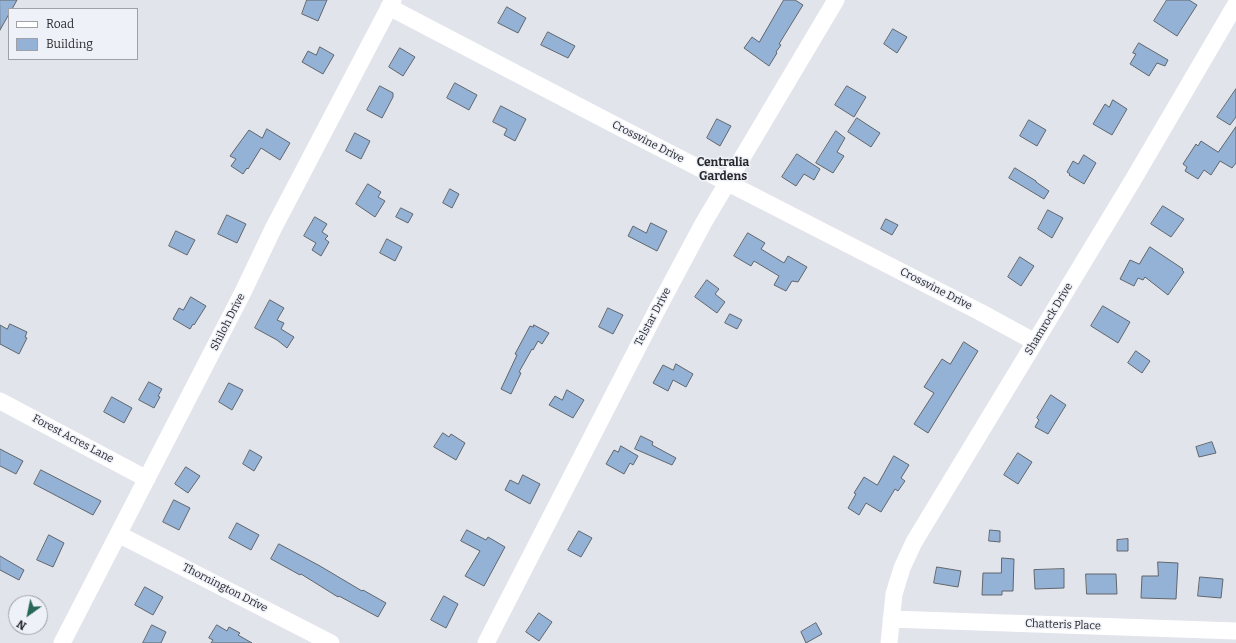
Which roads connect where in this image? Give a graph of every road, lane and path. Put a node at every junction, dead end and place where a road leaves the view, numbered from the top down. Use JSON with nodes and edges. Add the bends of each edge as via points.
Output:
{"nodes":[{"id":1,"x":836,"y":0,"type":"edge"},
{"id":2,"x":391,"y":4,"type":"edge"},
{"id":3,"x":1236,"y":4,"type":"edge"},
{"id":4,"x":728,"y":182,"type":"junction"},
{"id":5,"x":1035,"y":342,"type":"junction"},
{"id":6,"x":0,"y":401,"type":"edge"},
{"id":7,"x":147,"y":479,"type":"junction"},
{"id":8,"x":118,"y":534,"type":"junction"},
{"id":9,"x":891,"y":618,"type":"junction"},
{"id":10,"x":1236,"y":631,"type":"edge"},
{"id":11,"x":62,"y":643,"type":"edge"},
{"id":12,"x":331,"y":643,"type":"edge"},
{"id":13,"x":486,"y":643,"type":"edge"},
{"id":14,"x":889,"y":643,"type":"edge"}],
"edges":[{"from":1,"to":4,"type":"street","name":"Telstar Drive"},
{"from":2,"to":4,"type":"street","name":"Crossvine Drive","via":[[615,125]]},
{"from":2,"to":7,"type":"street","name":"Shiloh Drive","via":[[273,229]]},
{"from":3,"to":5,"type":"street","name":"Shamrock Drive"},
{"from":4,"to":5,"type":"street","name":"Crossvine Drive"},
{"from":4,"to":13,"type":"street","name":"Telstar Drive","via":[[658,308]]},
{"from":5,"to":9,"type":"street","name":"Shamrock Drive","via":[[914,542],[902,568]]},
{"from":6,"to":7,"type":"street","name":"Forest Acres Lane"},
{"from":7,"to":8,"type":"street","name":"Shiloh Drive"},
{"from":8,"to":11,"type":"street","name":"Shiloh Drive"},
{"from":8,"to":12,"type":"street","name":"Thornington Drive"},
{"from":9,"to":10,"type":"street","name":"Chatteris Place"},
{"from":9,"to":14,"type":"street","name":"Shamrock Drive"}]}
